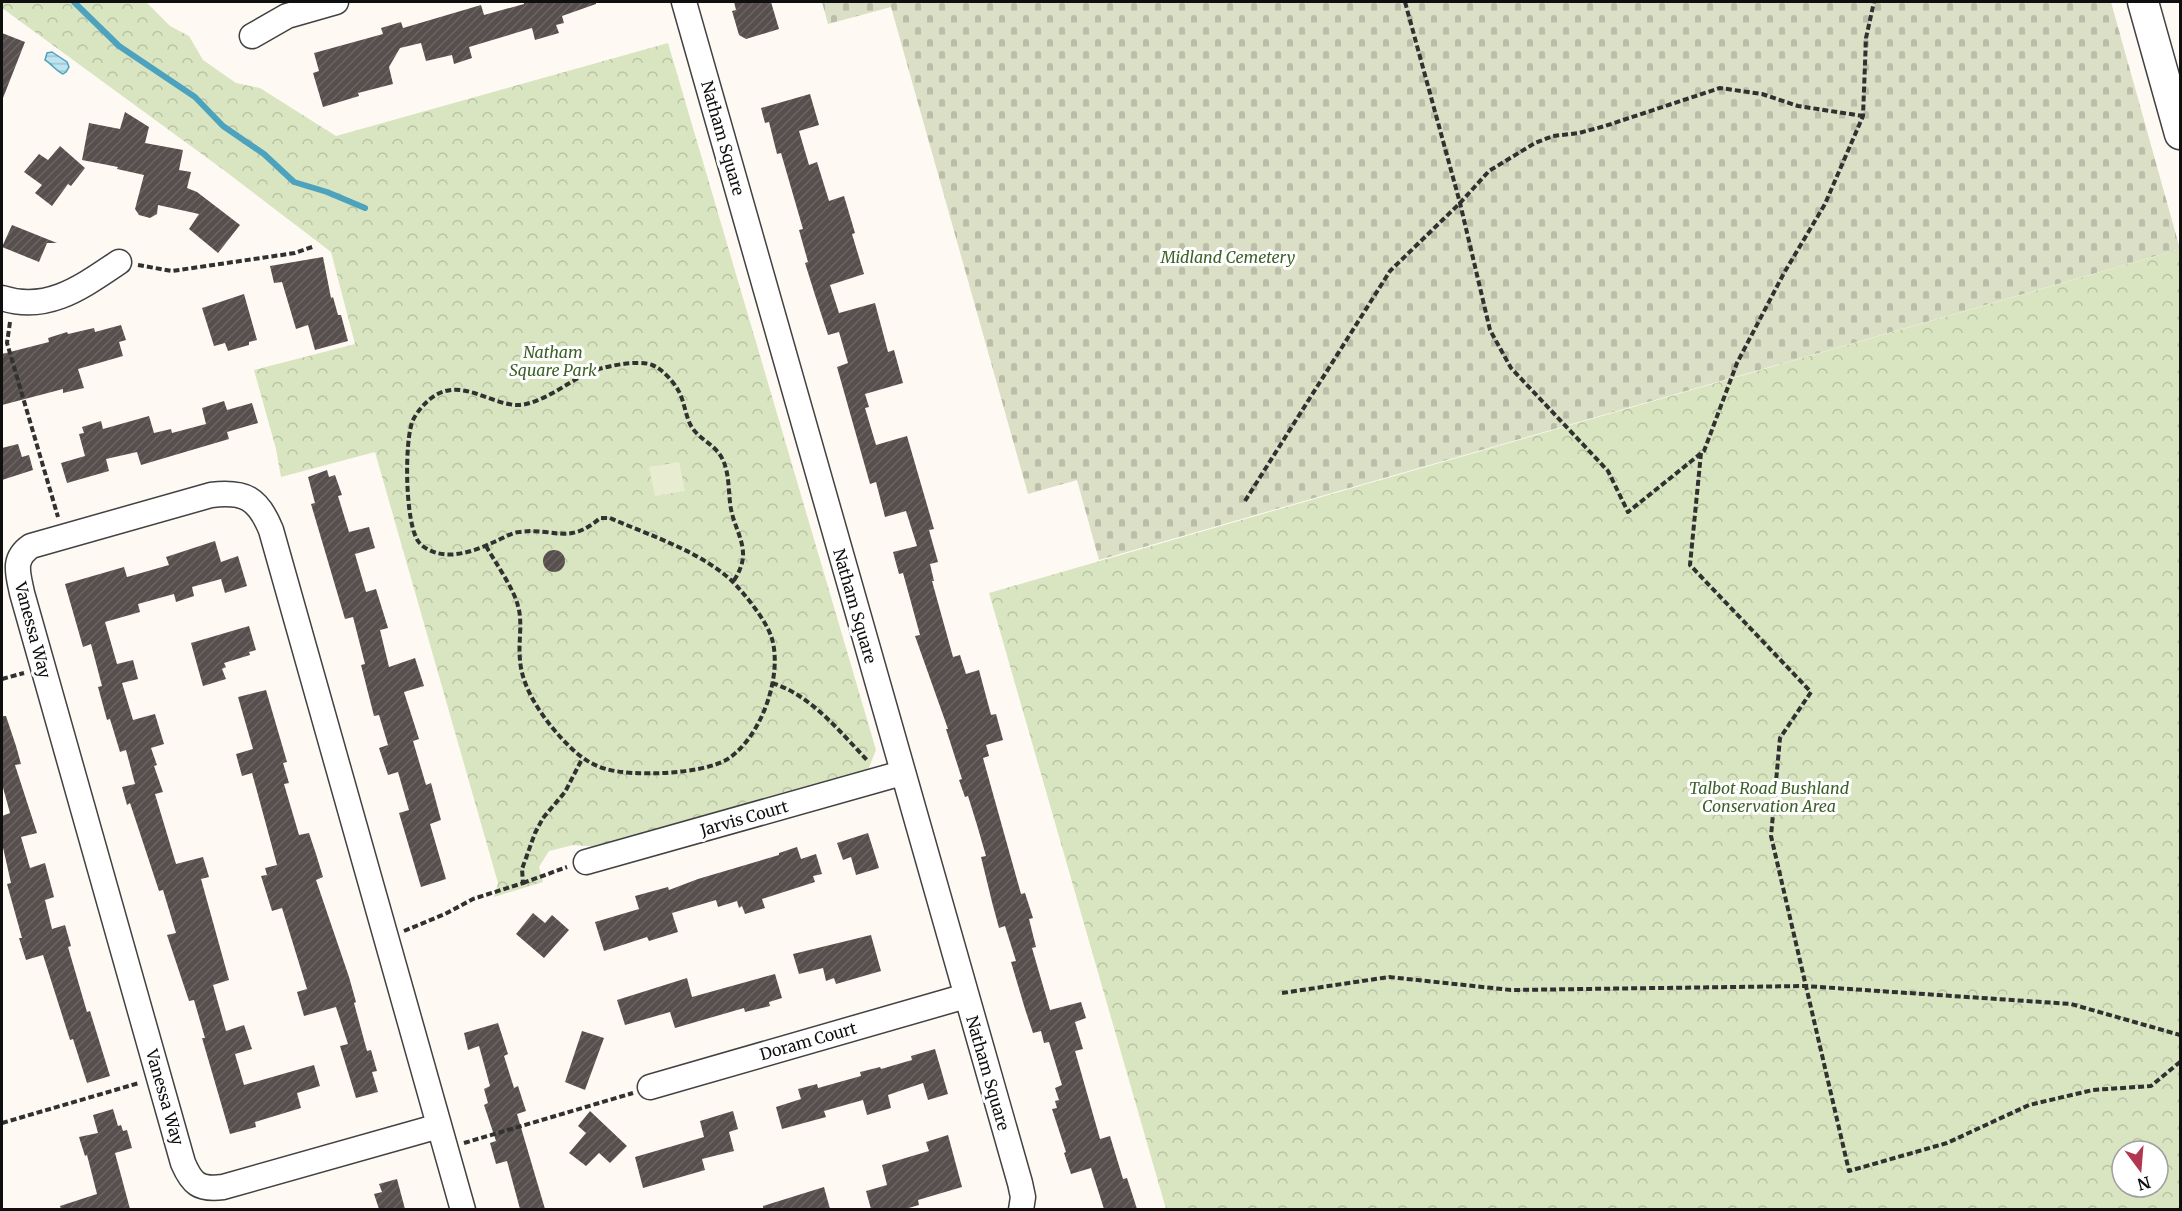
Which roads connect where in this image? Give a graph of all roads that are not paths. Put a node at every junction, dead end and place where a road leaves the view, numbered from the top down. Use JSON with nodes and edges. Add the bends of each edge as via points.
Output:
{"nodes":[{"id":1,"x":336,"y":2,"type":"edge"},
{"id":2,"x":684,"y":2,"type":"edge"},
{"id":3,"x":2143,"y":2,"type":"edge"},
{"id":4,"x":252,"y":36,"type":"dead end"},
{"id":5,"x":2181,"y":134,"type":"edge"},
{"id":6,"x":119,"y":262,"type":"road end"},
{"id":7,"x":7,"y":300,"type":"edge"},
{"id":8,"x":902,"y":773,"type":"junction"},
{"id":9,"x":586,"y":862,"type":"road end"},
{"id":10,"x":966,"y":996,"type":"junction"},
{"id":11,"x":650,"y":1087,"type":"road end"},
{"id":12,"x":442,"y":1136,"type":"junction"},
{"id":13,"x":463,"y":1209,"type":"edge"},
{"id":14,"x":1021,"y":1209,"type":"edge"}],
"edges":[{"from":1,"to":4,"type":"street","via":[[287,16]]},
{"from":2,"to":8,"type":"street","name":"Natham Square"},
{"from":3,"to":5,"type":"street"},
{"from":6,"to":7,"type":"street","via":[[75,292],[38,302]]},
{"from":8,"to":9,"type":"street","name":"Jarvis Court"},
{"from":8,"to":10,"type":"street","name":"Natham Square"},
{"from":10,"to":11,"type":"street","name":"Doram Court"},
{"from":10,"to":14,"type":"street","name":"Natham Square","via":[[1020,1183]]},
{"from":12,"to":12,"type":"street","name":"Vanessa Way","via":[[263,511],[247,498],[231,493],[211,495],[31,546],[21,553],[18,575],[159,1077],[186,1169],[197,1185],[209,1189],[223,1187]]},
{"from":12,"to":13,"type":"street","name":"Vanessa Way"}]}
